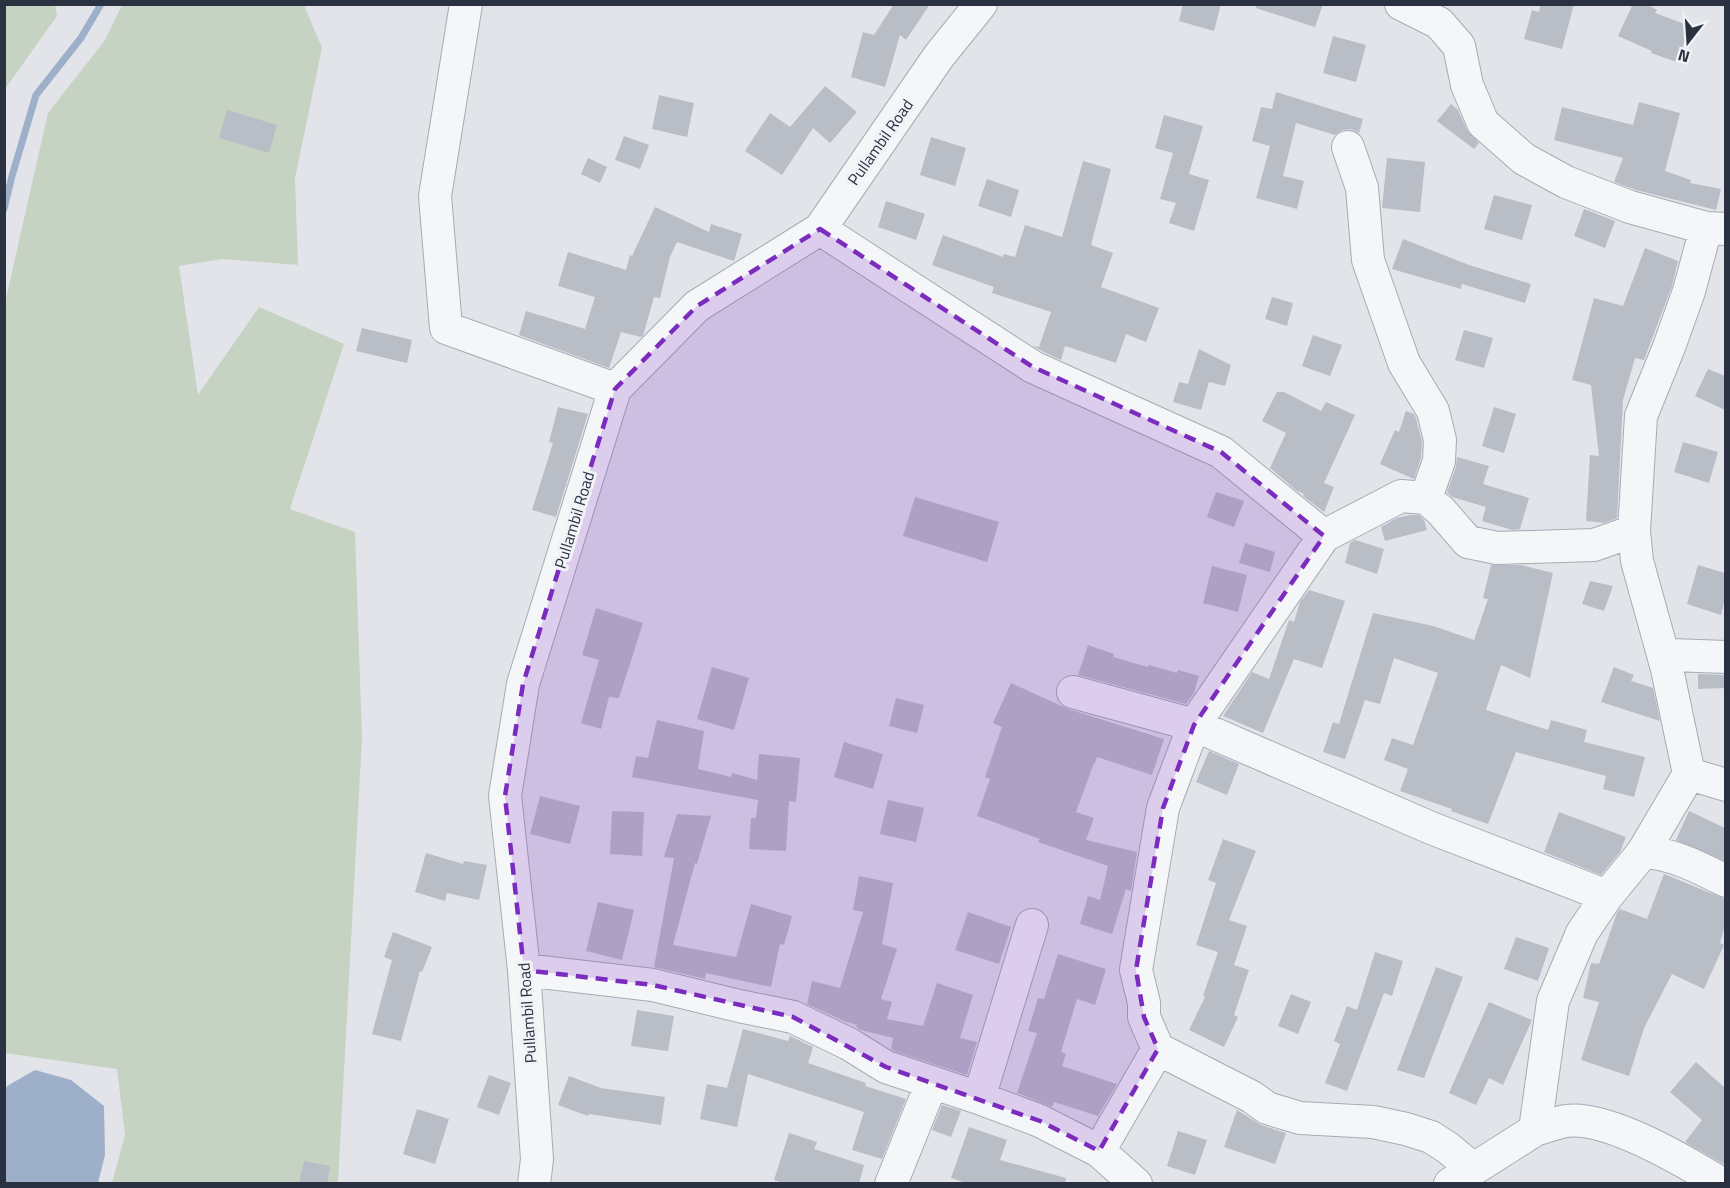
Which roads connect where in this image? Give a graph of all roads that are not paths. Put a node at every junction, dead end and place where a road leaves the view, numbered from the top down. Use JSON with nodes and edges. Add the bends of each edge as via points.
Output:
{"nodes":[{"id":1,"x":466,"y":4,"type":"edge"},
{"id":2,"x":981,"y":4,"type":"edge"},
{"id":3,"x":1401,"y":4,"type":"edge"},
{"id":4,"x":1348,"y":147,"type":"dead end"},
{"id":5,"x":1716,"y":228,"type":"edge"},
{"id":6,"x":820,"y":229,"type":"junction"},
{"id":7,"x":615,"y":389,"type":"junction"},
{"id":8,"x":1426,"y":498,"type":"junction"},
{"id":9,"x":1634,"y":531,"type":"junction"},
{"id":10,"x":1324,"y":536,"type":"junction"},
{"id":11,"x":1725,"y":657,"type":"edge"},
{"id":12,"x":1667,"y":669,"type":"junction"},
{"id":13,"x":1073,"y":692,"type":"dead end"},
{"id":14,"x":1194,"y":725,"type":"junction"},
{"id":15,"x":1689,"y":774,"type":"junction"},
{"id":16,"x":1725,"y":784,"type":"edge"},
{"id":17,"x":1643,"y":852,"type":"junction"},
{"id":18,"x":1725,"y":881,"type":"edge"},
{"id":19,"x":1606,"y":896,"type":"junction"},
{"id":20,"x":1032,"y":925,"type":"dead end"},
{"id":21,"x":524,"y":970,"type":"junction"},
{"id":22,"x":1158,"y":1049,"type":"junction"},
{"id":23,"x":932,"y":1082,"type":"junction"},
{"id":24,"x":979,"y":1098,"type":"junction"},
{"id":25,"x":1535,"y":1130,"type":"junction"},
{"id":26,"x":1099,"y":1151,"type":"junction"},
{"id":27,"x":1461,"y":1176,"type":"edge"},
{"id":28,"x":534,"y":1184,"type":"edge"},
{"id":29,"x":891,"y":1184,"type":"edge"},
{"id":30,"x":1136,"y":1184,"type":"edge"},
{"id":31,"x":1722,"y":1184,"type":"edge"}],
"edges":[{"from":1,"to":7,"type":"street","via":[[435,196],[446,328]]},
{"from":2,"to":6,"type":"street","name":"Pullambil Road","via":[[939,56]]},
{"from":3,"to":5,"type":"street","via":[[1440,23],[1459,46],[1467,85],[1483,123],[1524,159],[1566,182],[1630,207]]},
{"from":4,"to":8,"type":"street","via":[[1362,188],[1368,260],[1404,363],[1433,411],[1440,440],[1439,461]]},
{"from":5,"to":9,"type":"street","via":[[1641,416]]},
{"from":6,"to":7,"type":"street","name":"Pullambil Road","via":[[697,306]]},
{"from":6,"to":10,"type":"street","via":[[1033,367],[1221,452]]},
{"from":7,"to":21,"type":"street","name":"Pullambil Road","via":[[523,684],[508,773],[505,796]]},
{"from":8,"to":9,"type":"street","via":[[1468,542],[1497,548],[1594,545]]},
{"from":8,"to":10,"type":"street","via":[[1401,496]]},
{"from":9,"to":12,"type":"street","via":[[1637,561]]},
{"from":10,"to":14,"type":"street"},
{"from":11,"to":12,"type":"street","via":[[1671,655]]},
{"from":12,"to":15,"type":"street"},
{"from":13,"to":14,"type":"street"},
{"from":14,"to":19,"type":"street","via":[[1431,828]]},
{"from":14,"to":22,"type":"street","via":[[1162,808],[1136,970],[1144,1017]]},
{"from":15,"to":16,"type":"street"},
{"from":15,"to":17,"type":"street"},
{"from":17,"to":18,"type":"street","via":[[1677,858]]},
{"from":17,"to":19,"type":"street"},
{"from":19,"to":25,"type":"street","via":[[1582,933],[1553,1002]]},
{"from":20,"to":24,"type":"street"},
{"from":21,"to":23,"type":"street","via":[[653,985],[793,1017],[886,1067]]},
{"from":21,"to":28,"type":"street","name":"Pullambil Road","via":[[537,1159]]},
{"from":22,"to":26,"type":"street"},
{"from":22,"to":27,"type":"street","via":[[1267,1108],[1300,1118],[1373,1122],[1431,1137],[1448,1148]]},
{"from":23,"to":24,"type":"street"},
{"from":23,"to":29,"type":"street"},
{"from":24,"to":26,"type":"street","via":[[1040,1121]]},
{"from":25,"to":27,"type":"street"},
{"from":25,"to":31,"type":"street","via":[[1567,1121],[1605,1125],[1674,1155]]},
{"from":26,"to":30,"type":"street"}]}
